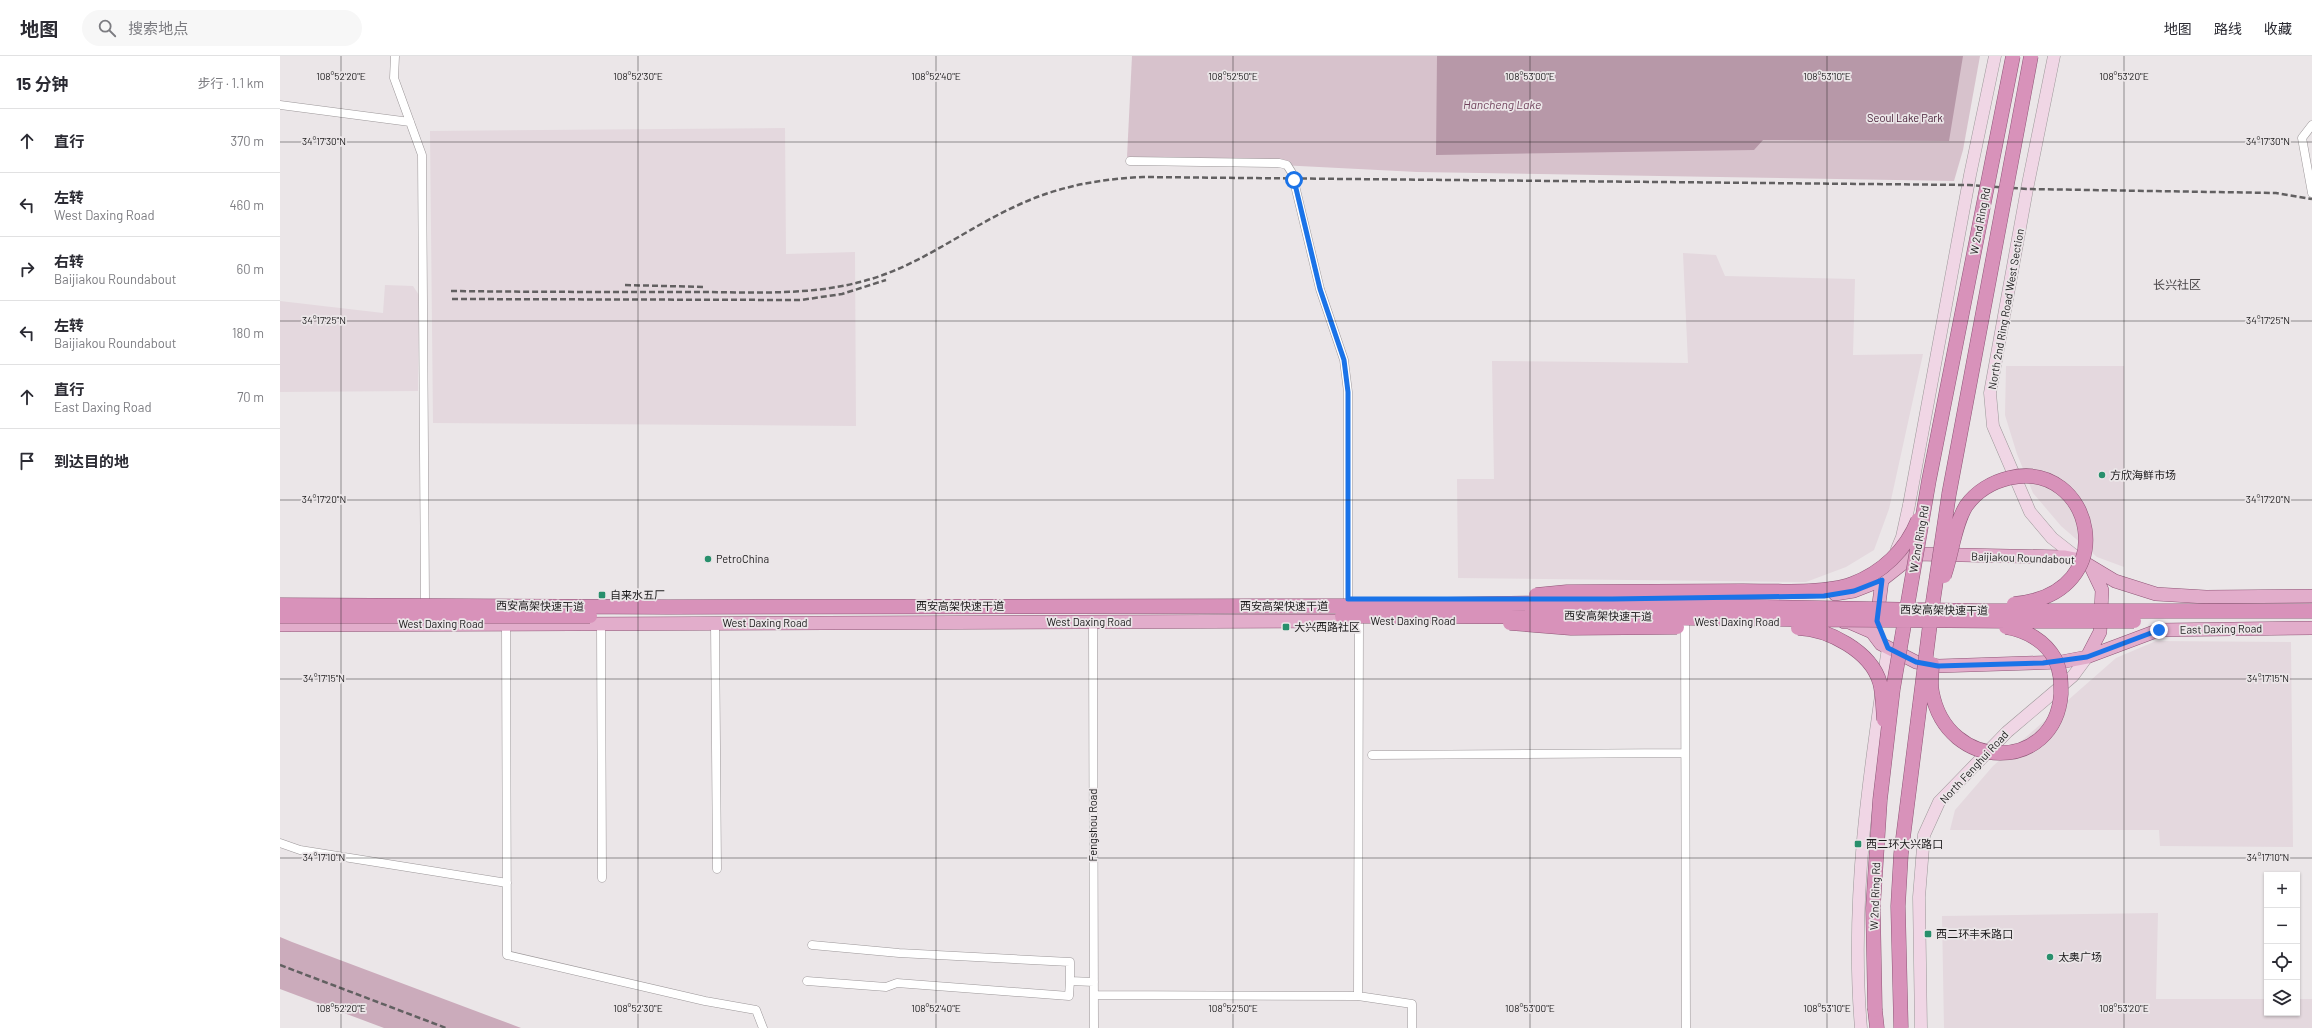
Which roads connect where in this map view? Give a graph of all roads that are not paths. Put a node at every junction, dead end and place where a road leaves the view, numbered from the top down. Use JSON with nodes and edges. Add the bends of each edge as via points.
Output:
{"nodes":[{"id":1,"x":395,"y":56,"type":"edge"},
{"id":2,"x":1995,"y":56,"type":"edge"},
{"id":3,"x":2013,"y":56,"type":"edge"},
{"id":4,"x":2031,"y":56,"type":"edge"},
{"id":5,"x":2054,"y":56,"type":"edge"},
{"id":6,"x":280,"y":105,"type":"edge"},
{"id":7,"x":410,"y":122,"type":"junction"},
{"id":8,"x":2312,"y":125,"type":"edge"},
{"id":9,"x":1130,"y":161,"type":"dead end"},
{"id":10,"x":2312,"y":193,"type":"edge"},
{"id":11,"x":1929,"y":480,"type":"junction"},
{"id":12,"x":2080,"y":560,"type":"junction"},
{"id":13,"x":2092,"y":569,"type":"junction"},
{"id":14,"x":1882,"y":580,"type":"junction"},
{"id":15,"x":2312,"y":596,"type":"edge"},
{"id":16,"x":280,"y":599,"type":"edge"},
{"id":17,"x":1348,"y":599,"type":"junction"},
{"id":18,"x":424,"y":600,"type":"junction"},
{"id":19,"x":280,"y":605,"type":"edge"},
{"id":20,"x":1932,"y":608,"type":"junction"},
{"id":21,"x":1438,"y":609,"type":"junction"},
{"id":22,"x":1982,"y":611,"type":"junction"},
{"id":23,"x":2312,"y":611,"type":"edge"},
{"id":24,"x":280,"y":616,"type":"edge"},
{"id":25,"x":2312,"y":620,"type":"edge"},
{"id":26,"x":1359,"y":621,"type":"junction"},
{"id":27,"x":1685,"y":621,"type":"junction"},
{"id":28,"x":1093,"y":622,"type":"junction"},
{"id":29,"x":1969,"y":622,"type":"junction"},
{"id":30,"x":715,"y":623,"type":"junction"},
{"id":31,"x":506,"y":624,"type":"junction"},
{"id":32,"x":600,"y":624,"type":"junction"},
{"id":33,"x":280,"y":625,"type":"edge"},
{"id":34,"x":2312,"y":628,"type":"edge"},
{"id":35,"x":1888,"y":648,"type":"junction"},
{"id":36,"x":2087,"y":657,"type":"junction"},
{"id":37,"x":1685,"y":753,"type":"junction"},
{"id":38,"x":1372,"y":755,"type":"dead end"},
{"id":39,"x":1880,"y":800,"type":"junction"},
{"id":40,"x":280,"y":843,"type":"edge"},
{"id":41,"x":717,"y":869,"type":"dead end"},
{"id":42,"x":602,"y":878,"type":"dead end"},
{"id":43,"x":507,"y":883,"type":"junction"},
{"id":44,"x":812,"y":945,"type":"dead end"},
{"id":45,"x":807,"y":981,"type":"dead end"},
{"id":46,"x":1070,"y":981,"type":"junction"},
{"id":47,"x":1094,"y":982,"type":"junction"},
{"id":48,"x":1094,"y":995,"type":"junction"},
{"id":49,"x":1358,"y":996,"type":"junction"},
{"id":50,"x":763,"y":1028,"type":"edge"},
{"id":51,"x":1094,"y":1028,"type":"edge"},
{"id":52,"x":1412,"y":1028,"type":"edge"},
{"id":53,"x":1686,"y":1028,"type":"edge"},
{"id":54,"x":1861,"y":1028,"type":"edge"},
{"id":55,"x":1877,"y":1028,"type":"edge"},
{"id":56,"x":1901,"y":1028,"type":"edge"},
{"id":57,"x":1921,"y":1028,"type":"edge"}],
"edges":[{"from":1,"to":7,"type":"street","via":[[394,78]]},
{"from":2,"to":14,"type":"main road","via":[[1902,537]]},
{"from":3,"to":11,"type":"highway","name":"W 2nd Ring Rd","bridge":true},
{"from":4,"to":20,"type":"highway","name":"W 2nd Ring Rd","bridge":true,"via":[[1949,494]]},
{"from":5,"to":12,"type":"main road","name":"North 2nd Ring Road West Section","via":[[1990,393],[1994,426],[2030,512],[2052,538]]},
{"from":6,"to":7,"type":"street"},
{"from":7,"to":18,"type":"street","via":[[422,155]]},
{"from":8,"to":10,"type":"street","via":[[2302,138]]},
{"from":9,"to":17,"type":"street","via":[[1279,163],[1287,165],[1292,173],[1320,289],[1344,360],[1347,386]]},
{"from":11,"to":21,"type":"highway","bridge":true,"via":[[1920,514],[1908,540],[1887,565],[1852,584],[1790,591],[1567,592]]},
{"from":11,"to":39,"type":"highway","name":"W 2nd Ring Rd","bridge":true,"via":[[1893,689]]},
{"from":12,"to":13,"type":"main road","name":"Baijiakou Roundabout"},
{"from":12,"to":14,"type":"main road","name":"Baijiakou Roundabout","via":[[2065,557],[1915,554]]},
{"from":13,"to":15,"type":"main road","via":[[2115,581],[2156,594],[2206,597]]},
{"from":13,"to":36,"type":"main road","name":"Baijiakou Roundabout","via":[[2102,590],[2100,632]]},
{"from":14,"to":17,"type":"main road","name":"West Daxing Road","via":[[1854,591],[1824,596]]},
{"from":14,"to":35,"type":"main road","via":[[1877,621]]},
{"from":16,"to":18,"type":"main road","name":"West Daxing Road"},
{"from":17,"to":18,"type":"main road","name":"West Daxing Road","via":[[815,602]]},
{"from":19,"to":21,"type":"highway","name":"西安高架快速干道","bridge":true,"via":[[1353,606]]},
{"from":20,"to":22,"type":"highway","bridge":true,"via":[[1961,518],[1967,506],[1979,494],[1998,481],[2014,477],[2046,480],[2060,486],[2078,509],[2085,531],[2084,559],[2077,572],[2069,582],[2042,600]]},
{"from":20,"to":29,"type":"highway","bridge":true,"via":[[1931,691],[1946,726],[1958,740],[1978,751],[2002,754],[2020,750],[2047,732],[2056,718],[2061,675],[2056,662],[2038,640],[2021,629]]},
{"from":20,"to":56,"type":"highway","name":"W 2nd Ring Rd","bridge":true,"via":[[1901,854],[1898,913]]},
{"from":21,"to":22,"type":"highway","name":"西安高架快速干道","bridge":true,"via":[[1556,603]]},
{"from":21,"to":24,"type":"highway","name":"西安高架快速干道","bridge":true},
{"from":21,"to":29,"type":"highway","name":"西安高架快速干道","bridge":true},
{"from":21,"to":39,"type":"highway","bridge":true,"via":[[1571,628],[1800,628],[1829,634],[1852,647],[1868,663],[1880,682],[1885,732]]},
{"from":22,"to":23,"type":"highway","name":"西安高架快速干道","bridge":true},
{"from":25,"to":29,"type":"highway","name":"西安高架快速干道","bridge":true},
{"from":26,"to":27,"type":"main road","name":"West Daxing Road"},
{"from":26,"to":28,"type":"main road","name":"West Daxing Road"},
{"from":26,"to":49,"type":"street"},
{"from":27,"to":35,"type":"main road","name":"West Daxing Road","via":[[1850,622],[1872,632],[1881,644]]},
{"from":27,"to":37,"type":"street"},
{"from":28,"to":30,"type":"main road","name":"West Daxing Road"},
{"from":28,"to":47,"type":"street","name":"Fengshou Road"},
{"from":30,"to":32,"type":"main road","name":"West Daxing Road"},
{"from":30,"to":41,"type":"street"},
{"from":31,"to":32,"type":"main road","name":"West Daxing Road"},
{"from":31,"to":33,"type":"main road","name":"West Daxing Road"},
{"from":31,"to":43,"type":"street"},
{"from":32,"to":42,"type":"street"},
{"from":34,"to":36,"type":"main road","name":"East Daxing Road","via":[[2159,630]]},
{"from":35,"to":36,"type":"main road","via":[[1916,662],[1938,666],[2043,663]]},
{"from":35,"to":54,"type":"main road","via":[[1864,820],[1857,922]]},
{"from":36,"to":57,"type":"main road","name":"North Fenghui Road","via":[[2073,676],[2006,732],[1939,802],[1924,835],[1919,897]]},
{"from":37,"to":38,"type":"street"},
{"from":37,"to":53,"type":"street"},
{"from":39,"to":55,"type":"highway","name":"W 2nd Ring Rd","bridge":true,"via":[[1873,908]]},
{"from":40,"to":43,"type":"street","via":[[300,850]]},
{"from":43,"to":50,"type":"street","via":[[507,955],[705,1001],[756,1010]]},
{"from":44,"to":46,"type":"street","via":[[899,953],[1070,962]]},
{"from":45,"to":46,"type":"street","via":[[886,987],[897,983],[1069,996]]},
{"from":46,"to":47,"type":"street"},
{"from":47,"to":48,"type":"street","name":"Fengshou Road"},
{"from":48,"to":49,"type":"street"},
{"from":48,"to":51,"type":"street","name":"Fengshou Road"},
{"from":49,"to":52,"type":"street","via":[[1412,1004]]}]}
